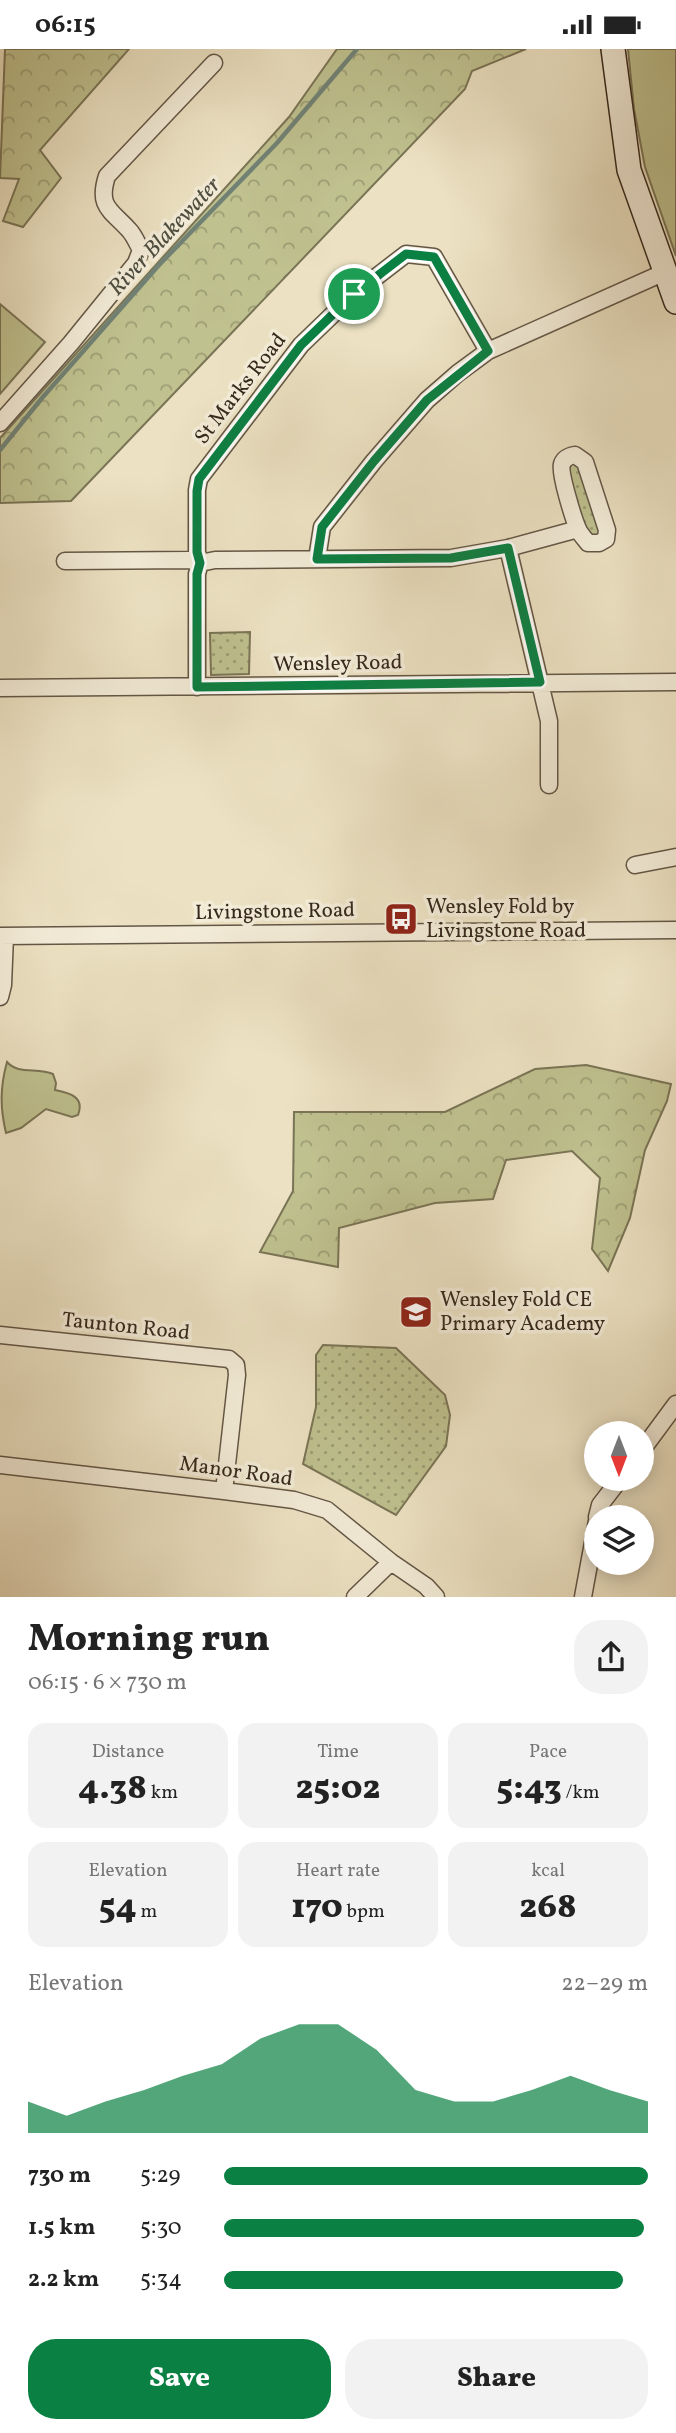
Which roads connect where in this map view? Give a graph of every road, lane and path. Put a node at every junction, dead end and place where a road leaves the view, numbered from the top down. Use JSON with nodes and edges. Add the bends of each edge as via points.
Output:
{"nodes":[{"id":1,"x":613,"y":49,"type":"edge"},
{"id":2,"x":214,"y":62,"type":"dead end"},
{"id":3,"x":665,"y":272,"type":"junction"},
{"id":4,"x":676,"y":302,"type":"edge"},
{"id":5,"x":488,"y":351,"type":"junction"},
{"id":6,"x":0,"y":423,"type":"edge"},
{"id":7,"x":578,"y":530,"type":"junction"},
{"id":8,"x":508,"y":548,"type":"junction"},
{"id":9,"x":317,"y":559,"type":"junction"},
{"id":10,"x":65,"y":561,"type":"dead end"},
{"id":11,"x":200,"y":563,"type":"junction"},
{"id":12,"x":540,"y":682,"type":"junction"},
{"id":13,"x":676,"y":682,"type":"edge"},
{"id":14,"x":197,"y":687,"type":"junction"},
{"id":15,"x":0,"y":688,"type":"edge"},
{"id":16,"x":549,"y":785,"type":"dead end"},
{"id":17,"x":676,"y":857,"type":"edge"},
{"id":18,"x":635,"y":865,"type":"dead end"},
{"id":19,"x":676,"y":930,"type":"edge"},
{"id":20,"x":3,"y":936,"type":"edge"},
{"id":21,"x":0,"y":997,"type":"edge"},
{"id":22,"x":0,"y":1327,"type":"edge"},
{"id":23,"x":0,"y":1338,"type":"edge"},
{"id":24,"x":674,"y":1411,"type":"edge"},
{"id":25,"x":654,"y":1435,"type":"edge"},
{"id":26,"x":0,"y":1465,"type":"edge"},
{"id":27,"x":225,"y":1491,"type":"junction"},
{"id":28,"x":611,"y":1491,"type":"edge"},
{"id":29,"x":600,"y":1505,"type":"edge"},
{"id":30,"x":395,"y":1565,"type":"junction"},
{"id":31,"x":587,"y":1575,"type":"edge"},
{"id":32,"x":355,"y":1597,"type":"edge"},
{"id":33,"x":436,"y":1597,"type":"edge"},
{"id":34,"x":583,"y":1597,"type":"edge"}],
"edges":[{"from":1,"to":3,"type":"main road","via":[[629,170]]},
{"from":2,"to":6,"type":"street","via":[[107,176],[102,190],[108,212],[130,231],[141,250],[136,263]]},
{"from":3,"to":4,"type":"main road"},
{"from":3,"to":5,"type":"street"},
{"from":5,"to":9,"type":"street","via":[[427,400],[374,461],[322,527]]},
{"from":5,"to":11,"type":"street","name":"St Marks Road","via":[[434,257],[406,254],[354,294],[301,345],[209,464],[197,491]]},
{"from":7,"to":7,"type":"street","via":[[561,466],[575,455],[585,462],[607,536],[588,543]]},
{"from":7,"to":8,"type":"street"},
{"from":8,"to":9,"type":"street","via":[[451,558]]},
{"from":8,"to":12,"type":"street"},
{"from":9,"to":11,"type":"street"},
{"from":10,"to":11,"type":"street"},
{"from":11,"to":14,"type":"street","name":"St Marks Road"},
{"from":12,"to":13,"type":"street","name":"Wensley Road"},
{"from":12,"to":14,"type":"street","name":"Wensley Road"},
{"from":12,"to":16,"type":"street","via":[[549,721]]},
{"from":14,"to":15,"type":"street","name":"Wensley Road"},
{"from":17,"to":18,"type":"street"},
{"from":19,"to":20,"type":"street","name":"Livingstone Road"},
{"from":20,"to":21,"type":"street"},
{"from":22,"to":23,"type":"street"},
{"from":23,"to":27,"type":"street","name":"Taunton Road","via":[[229,1359],[236,1365],[237,1375]]},
{"from":24,"to":25,"type":"street"},
{"from":26,"to":27,"type":"street","name":"Manor Road"},
{"from":27,"to":30,"type":"street","name":"Manor Road","via":[[293,1500],[327,1510]]},
{"from":28,"to":29,"type":"street"},
{"from":30,"to":32,"type":"street"},
{"from":30,"to":33,"type":"street","name":"Manor Road"},
{"from":31,"to":34,"type":"street"}]}
